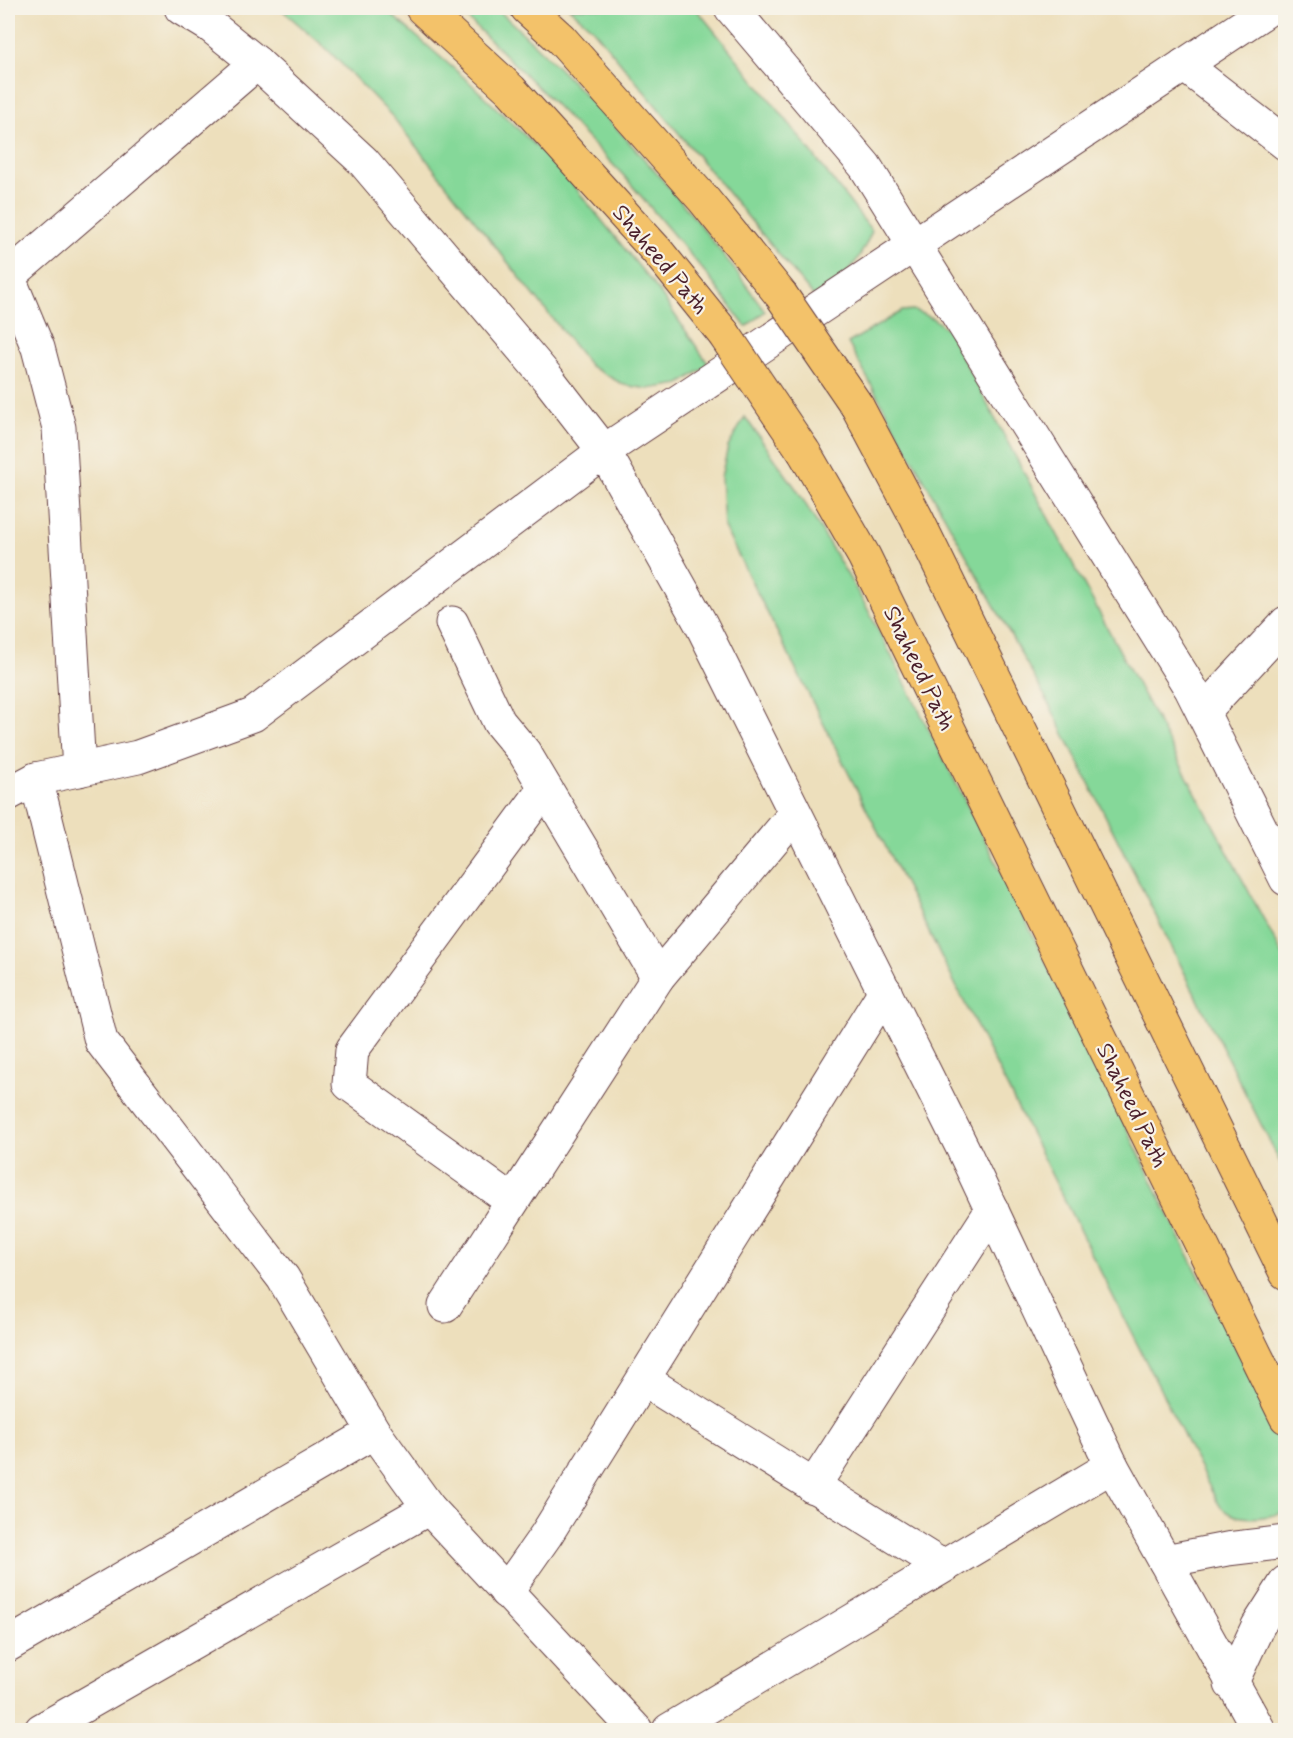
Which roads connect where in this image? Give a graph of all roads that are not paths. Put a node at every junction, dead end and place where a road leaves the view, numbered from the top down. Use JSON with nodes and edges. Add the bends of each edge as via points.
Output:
{"nodes":[{"id":1,"x":181,"y":8,"type":"edge"},
{"id":2,"x":422,"y":8,"type":"edge"},
{"id":3,"x":527,"y":8,"type":"edge"},
{"id":4,"x":730,"y":8,"type":"edge"},
{"id":5,"x":1270,"y":8,"type":"edge"},
{"id":6,"x":257,"y":63,"type":"junction"},
{"id":7,"x":1184,"y":65,"type":"junction"},
{"id":8,"x":1286,"y":144,"type":"edge"},
{"id":9,"x":914,"y":244,"type":"junction"},
{"id":10,"x":8,"y":277,"type":"edge"},
{"id":11,"x":604,"y":451,"type":"junction"},
{"id":12,"x":452,"y":623,"type":"dead end"},
{"id":13,"x":1286,"y":623,"type":"edge"},
{"id":14,"x":1203,"y":712,"type":"junction"},
{"id":15,"x":79,"y":770,"type":"junction"},
{"id":16,"x":36,"y":779,"type":"junction"},
{"id":17,"x":545,"y":788,"type":"junction"},
{"id":18,"x":8,"y":794,"type":"edge"},
{"id":19,"x":795,"y":814,"type":"junction"},
{"id":20,"x":1286,"y":879,"type":"edge"},
{"id":21,"x":658,"y":977,"type":"junction"},
{"id":22,"x":885,"y":992,"type":"junction"},
{"id":23,"x":512,"y":1201,"type":"junction"},
{"id":24,"x":992,"y":1210,"type":"junction"},
{"id":25,"x":1286,"y":1273,"type":"edge"},
{"id":26,"x":445,"y":1306,"type":"dead end"},
{"id":27,"x":644,"y":1380,"type":"junction"},
{"id":28,"x":1286,"y":1417,"type":"edge"},
{"id":29,"x":374,"y":1432,"type":"junction"},
{"id":30,"x":1112,"y":1466,"type":"junction"},
{"id":31,"x":813,"y":1487,"type":"junction"},
{"id":32,"x":429,"y":1508,"type":"junction"},
{"id":33,"x":1286,"y":1542,"type":"edge"},
{"id":34,"x":1165,"y":1561,"type":"junction"},
{"id":35,"x":942,"y":1566,"type":"junction"},
{"id":36,"x":1286,"y":1582,"type":"edge"},
{"id":37,"x":506,"y":1592,"type":"junction"},
{"id":38,"x":8,"y":1646,"type":"edge"},
{"id":39,"x":1231,"y":1684,"type":"junction"},
{"id":40,"x":41,"y":1731,"type":"edge"},
{"id":41,"x":636,"y":1731,"type":"edge"},
{"id":42,"x":669,"y":1731,"type":"edge"},
{"id":43,"x":1259,"y":1731,"type":"edge"}],
"edges":[{"from":1,"to":6,"type":"street"},
{"from":2,"to":28,"type":"highway","name":"Shaheed Path","bridge":true,"via":[[511,90],[657,250],[723,334],[804,452],[864,556]]},
{"from":3,"to":25,"type":"highway","bridge":true,"via":[[561,39],[704,200],[782,295],[857,405],[916,517]]},
{"from":4,"to":9,"type":"street","via":[[865,166]]},
{"from":5,"to":7,"type":"street"},
{"from":6,"to":10,"type":"street"},
{"from":6,"to":11,"type":"street","via":[[363,161],[549,380]]},
{"from":7,"to":8,"type":"street"},
{"from":7,"to":9,"type":"street"},
{"from":9,"to":11,"type":"street"},
{"from":9,"to":14,"type":"street"},
{"from":10,"to":15,"type":"street","via":[[38,348],[60,428]]},
{"from":11,"to":15,"type":"street","via":[[253,715],[138,757]]},
{"from":11,"to":19,"type":"street","via":[[701,624]]},
{"from":12,"to":17,"type":"street","via":[[499,722],[524,752]]},
{"from":13,"to":14,"type":"street"},
{"from":14,"to":20,"type":"street"},
{"from":15,"to":16,"type":"street"},
{"from":16,"to":18,"type":"street"},
{"from":16,"to":29,"type":"street","via":[[101,1041],[283,1278]]},
{"from":17,"to":21,"type":"street"},
{"from":17,"to":23,"type":"street","via":[[352,1050],[349,1084]]},
{"from":19,"to":21,"type":"street"},
{"from":19,"to":22,"type":"street"},
{"from":21,"to":23,"type":"street"},
{"from":22,"to":24,"type":"street"},
{"from":22,"to":27,"type":"street"},
{"from":23,"to":26,"type":"street"},
{"from":24,"to":30,"type":"street"},
{"from":24,"to":31,"type":"street"},
{"from":27,"to":31,"type":"street"},
{"from":27,"to":37,"type":"street"},
{"from":29,"to":32,"type":"street"},
{"from":29,"to":38,"type":"street"},
{"from":30,"to":34,"type":"street"},
{"from":30,"to":35,"type":"street"},
{"from":31,"to":35,"type":"street"},
{"from":32,"to":37,"type":"street"},
{"from":32,"to":40,"type":"street"},
{"from":33,"to":34,"type":"street"},
{"from":34,"to":39,"type":"street"},
{"from":35,"to":42,"type":"street"},
{"from":36,"to":39,"type":"street","via":[[1258,1626]]},
{"from":37,"to":41,"type":"street"},
{"from":39,"to":43,"type":"street"}]}
